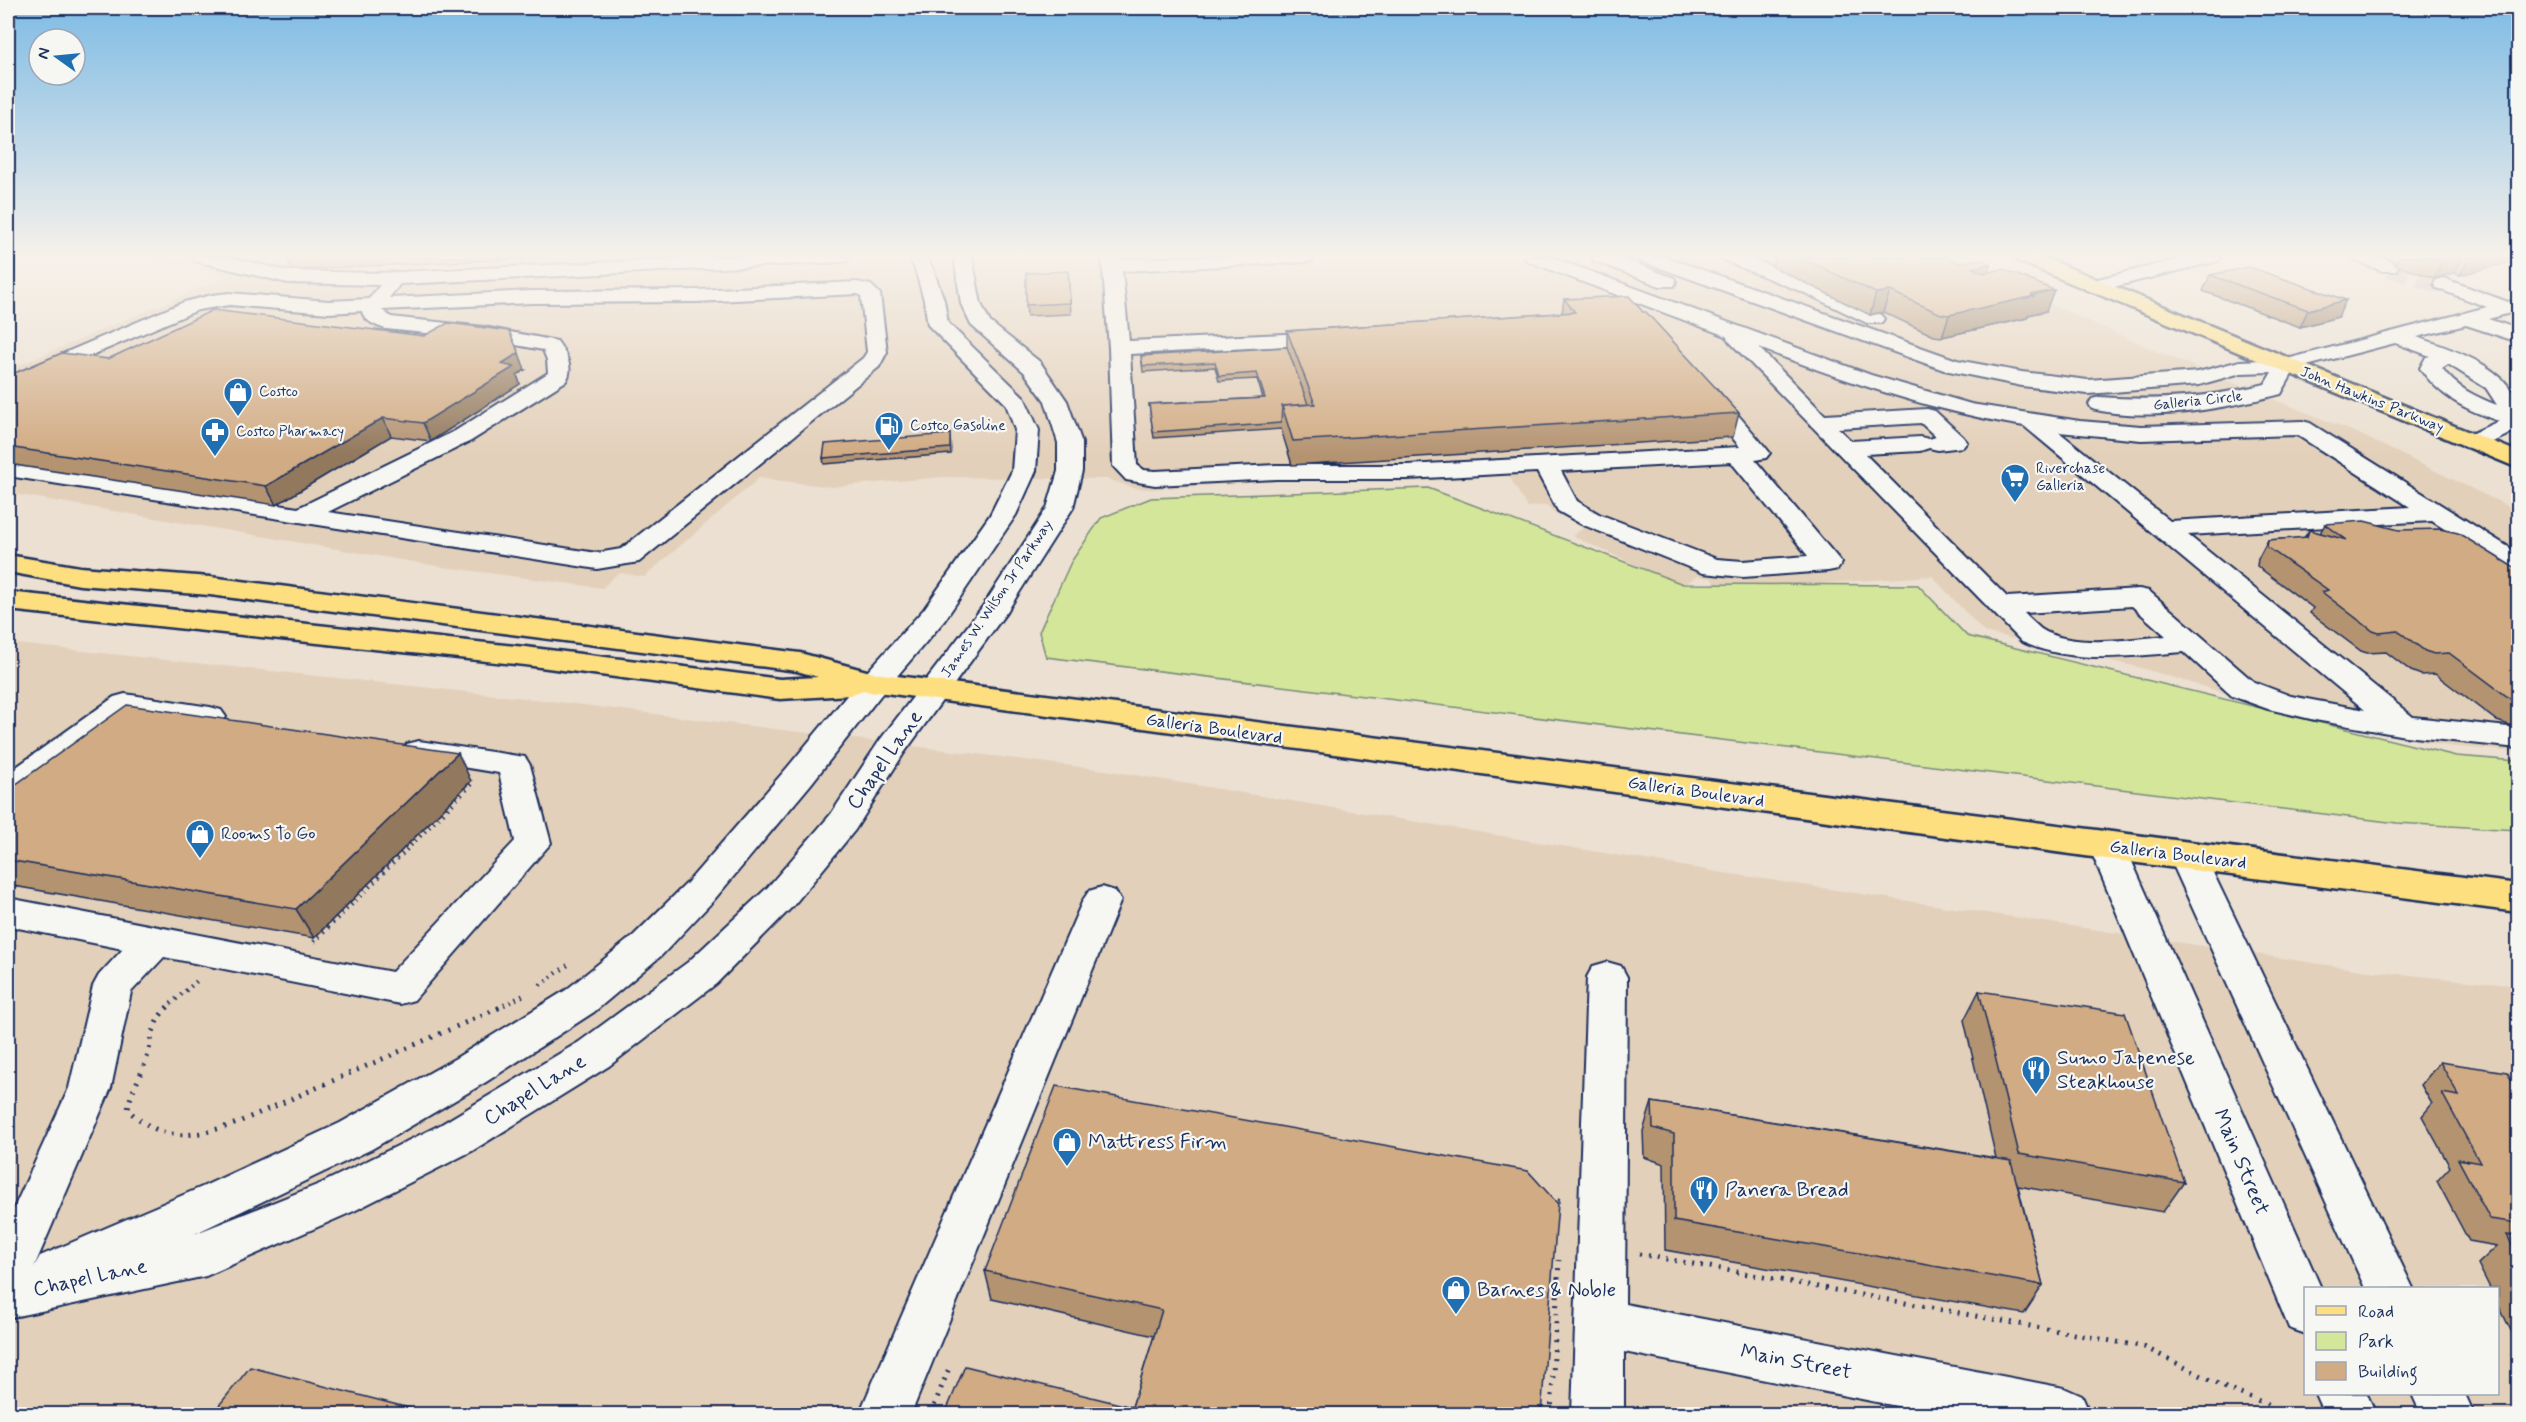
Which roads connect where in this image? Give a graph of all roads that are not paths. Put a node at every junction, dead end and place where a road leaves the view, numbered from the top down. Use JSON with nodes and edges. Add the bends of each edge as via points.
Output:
{"nodes":[{"id":1,"x":151,"y":323,"type":"edge"},
{"id":2,"x":390,"y":323,"type":"edge"},
{"id":3,"x":874,"y":323,"type":"edge"},
{"id":4,"x":938,"y":323,"type":"edge"},
{"id":5,"x":980,"y":323,"type":"edge"},
{"id":6,"x":1117,"y":323,"type":"edge"},
{"id":7,"x":1711,"y":323,"type":"edge"},
{"id":8,"x":1787,"y":323,"type":"edge"},
{"id":9,"x":1834,"y":323,"type":"edge"},
{"id":10,"x":1888,"y":323,"type":"edge"},
{"id":11,"x":2185,"y":323,"type":"edge"},
{"id":12,"x":2452,"y":323,"type":"edge"},
{"id":13,"x":2482,"y":323,"type":"edge"},
{"id":14,"x":1729,"y":330,"type":"junction"},
{"id":15,"x":1350,"y":336,"type":"edge"},
{"id":16,"x":2518,"y":336,"type":"edge"},
{"id":17,"x":2397,"y":337,"type":"junction"},
{"id":18,"x":1119,"y":348,"type":"junction"},
{"id":19,"x":2448,"y":356,"type":"junction"},
{"id":20,"x":2287,"y":365,"type":"junction"},
{"id":21,"x":1697,"y":382,"type":"edge"},
{"id":22,"x":8,"y":385,"type":"edge"},
{"id":23,"x":2088,"y":387,"type":"junction"},
{"id":24,"x":2118,"y":406,"type":"junction"},
{"id":25,"x":2512,"y":418,"type":"junction"},
{"id":26,"x":2031,"y":421,"type":"junction"},
{"id":27,"x":1819,"y":422,"type":"junction"},
{"id":28,"x":2155,"y":433,"type":"junction"},
{"id":29,"x":2472,"y":442,"type":"junction"},
{"id":30,"x":1845,"y":448,"type":"junction"},
{"id":31,"x":1737,"y":454,"type":"junction"},
{"id":32,"x":2518,"y":461,"type":"edge"},
{"id":33,"x":1546,"y":465,"type":"junction"},
{"id":34,"x":8,"y":469,"type":"edge"},
{"id":35,"x":2437,"y":513,"type":"junction"},
{"id":36,"x":301,"y":516,"type":"junction"},
{"id":37,"x":2164,"y":529,"type":"junction"},
{"id":38,"x":8,"y":564,"type":"edge"},
{"id":39,"x":2518,"y":564,"type":"edge"},
{"id":40,"x":8,"y":601,"type":"edge"},
{"id":41,"x":2000,"y":606,"type":"junction"},
{"id":42,"x":2191,"y":643,"type":"junction"},
{"id":43,"x":874,"y":683,"type":"junction"},
{"id":44,"x":934,"y":691,"type":"junction"},
{"id":45,"x":242,"y":723,"type":"edge"},
{"id":46,"x":2405,"y":726,"type":"junction"},
{"id":47,"x":2518,"y":738,"type":"edge"},
{"id":48,"x":384,"y":745,"type":"edge"},
{"id":49,"x":8,"y":789,"type":"edge"},
{"id":50,"x":2107,"y":846,"type":"junction"},
{"id":51,"x":2187,"y":856,"type":"junction"},
{"id":52,"x":2518,"y":898,"type":"edge"},
{"id":53,"x":1102,"y":900,"type":"dead end"},
{"id":54,"x":8,"y":912,"type":"edge"},
{"id":55,"x":158,"y":941,"type":"junction"},
{"id":56,"x":1607,"y":977,"type":"dead end"},
{"id":57,"x":8,"y":1272,"type":"edge"},
{"id":58,"x":2389,"y":1287,"type":"edge"},
{"id":59,"x":8,"y":1294,"type":"edge"},
{"id":60,"x":2304,"y":1306,"type":"edge"},
{"id":61,"x":1600,"y":1323,"type":"junction"},
{"id":62,"x":2341,"y":1395,"type":"edge"},
{"id":63,"x":2438,"y":1395,"type":"edge"},
{"id":64,"x":1592,"y":1413,"type":"edge"},
{"id":65,"x":885,"y":1414,"type":"edge"},
{"id":66,"x":2064,"y":1414,"type":"edge"},
{"id":67,"x":2350,"y":1414,"type":"edge"},
{"id":68,"x":2448,"y":1414,"type":"edge"}],
"edges":[{"from":1,"to":22,"type":"street"},
{"from":2,"to":36,"type":"street","via":[[484,333],[550,345],[555,351],[558,376],[455,440]]},
{"from":3,"to":36,"type":"street","via":[[877,352],[871,362],[629,556],[597,561]]},
{"from":4,"to":43,"type":"street","via":[[1016,402],[1027,430],[1024,471],[1003,515],[934,615]]},
{"from":5,"to":44,"type":"street","name":"James W. Wilson Jr Parkway","via":[[1032,368],[1056,401],[1070,443],[1071,471],[1060,508],[994,610]]},
{"from":6,"to":18,"type":"street"},
{"from":7,"to":14,"type":"street"},
{"from":8,"to":24,"type":"street","name":"Galleria Circle","via":[[1931,376],[2004,393]]},
{"from":9,"to":23,"type":"street","name":"Galleria Circle","via":[[1952,365]]},
{"from":10,"to":23,"type":"street","via":[[1952,346],[2003,358],[2066,364]]},
{"from":11,"to":20,"type":"main road","name":"John Hawkins Parkway"},
{"from":12,"to":17,"type":"street"},
{"from":13,"to":16,"type":"street"},
{"from":14,"to":26,"type":"street","via":[[1919,397]]},
{"from":14,"to":27,"type":"street"},
{"from":15,"to":18,"type":"street"},
{"from":17,"to":19,"type":"street"},
{"from":17,"to":20,"type":"street"},
{"from":18,"to":33,"type":"street","via":[[1125,466],[1138,476],[1407,472]]},
{"from":19,"to":25,"type":"street","via":[[2495,384],[2514,415]]},
{"from":19,"to":25,"type":"street","via":[[2434,362],[2431,368],[2436,379],[2473,403]]},
{"from":20,"to":23,"type":"street","name":"Galleria Circle","via":[[2240,367],[2199,378]]},
{"from":20,"to":24,"type":"street","name":"Galleria Circle","via":[[2273,389],[2231,400],[2175,406]]},
{"from":20,"to":29,"type":"main road","name":"John Hawkins Parkway"},
{"from":21,"to":31,"type":"street","via":[[1758,453]]},
{"from":23,"to":24,"type":"street"},
{"from":24,"to":28,"type":"street"},
{"from":25,"to":29,"type":"street","via":[[2506,427]]},
{"from":26,"to":28,"type":"street"},
{"from":26,"to":37,"type":"street"},
{"from":27,"to":30,"type":"street"},
{"from":27,"to":30,"type":"street","via":[[1928,416],[1955,442]]},
{"from":28,"to":35,"type":"street","via":[[2302,428]]},
{"from":29,"to":32,"type":"main road","name":"John Hawkins Parkway"},
{"from":30,"to":41,"type":"street"},
{"from":31,"to":33,"type":"street"},
{"from":31,"to":33,"type":"street","via":[[1828,563],[1743,569],[1713,567],[1590,519],[1567,506]]},
{"from":34,"to":36,"type":"street"},
{"from":35,"to":37,"type":"street"},
{"from":35,"to":39,"type":"street"},
{"from":37,"to":46,"type":"street"},
{"from":38,"to":43,"type":"main road","via":[[80,576],[210,586],[800,662]]},
{"from":40,"to":43,"type":"main road","via":[[525,656],[780,689]]},
{"from":41,"to":42,"type":"street","via":[[2032,636],[2053,644],[2084,648]]},
{"from":41,"to":42,"type":"street","via":[[2139,597]]},
{"from":42,"to":46,"type":"street","via":[[2243,689],[2260,697]]},
{"from":43,"to":44,"type":"main road","name":"Galleria Boulevard"},
{"from":43,"to":59,"type":"street","name":"Chapel Lane","via":[[700,892],[648,945],[580,1001],[356,1136],[218,1202]]},
{"from":44,"to":50,"type":"main road","name":"Galleria Boulevard"},
{"from":44,"to":59,"type":"street","name":"Chapel Lane","via":[[843,822],[780,897],[702,973],[594,1054],[456,1138],[338,1197],[206,1254]]},
{"from":45,"to":49,"type":"street","via":[[125,704]]},
{"from":46,"to":47,"type":"street"},
{"from":48,"to":55,"type":"street","via":[[513,765],[533,843],[400,989]]},
{"from":50,"to":51,"type":"main road","name":"Galleria Boulevard"},
{"from":50,"to":60,"type":"street","name":"Main Street"},
{"from":51,"to":52,"type":"main road","name":"Galleria Boulevard"},
{"from":51,"to":58,"type":"street"},
{"from":53,"to":65,"type":"street"},
{"from":54,"to":55,"type":"street"},
{"from":55,"to":57,"type":"street","via":[[113,986],[90,1088]]},
{"from":56,"to":61,"type":"street"},
{"from":61,"to":64,"type":"street"},
{"from":61,"to":66,"type":"street","name":"Main Street"},
{"from":62,"to":67,"type":"street"},
{"from":63,"to":68,"type":"street"}]}
